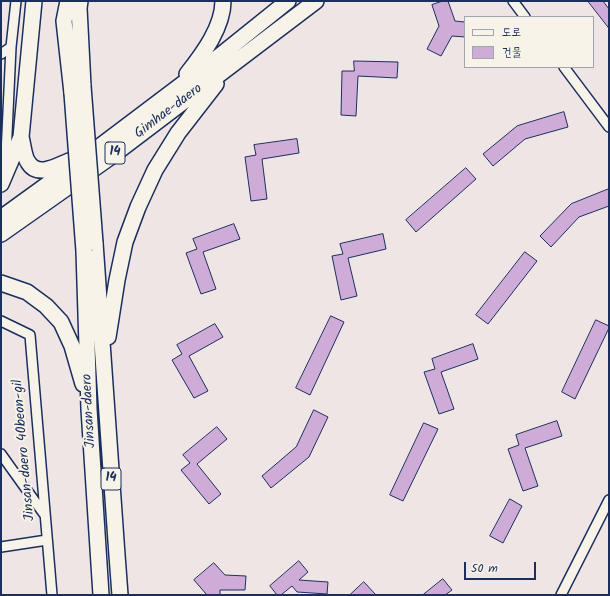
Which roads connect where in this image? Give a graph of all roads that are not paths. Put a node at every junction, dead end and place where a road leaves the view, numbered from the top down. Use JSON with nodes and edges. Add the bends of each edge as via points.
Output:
{"nodes":[{"id":1,"x":16,"y":1,"type":"edge"},
{"id":2,"x":34,"y":1,"type":"edge"},
{"id":3,"x":68,"y":1,"type":"edge"},
{"id":4,"x":80,"y":1,"type":"edge"},
{"id":5,"x":223,"y":1,"type":"edge"},
{"id":6,"x":288,"y":1,"type":"edge"},
{"id":7,"x":316,"y":1,"type":"edge"},
{"id":8,"x":513,"y":1,"type":"edge"},
{"id":9,"x":524,"y":16,"type":"edge"},
{"id":10,"x":11,"y":47,"type":"junction"},
{"id":11,"x":1,"y":54,"type":"edge"},
{"id":12,"x":227,"y":68,"type":"junction"},
{"id":13,"x":565,"y":68,"type":"edge"},
{"id":14,"x":77,"y":89,"type":"junction"},
{"id":15,"x":173,"y":90,"type":"junction"},
{"id":16,"x":609,"y":127,"type":"edge"},
{"id":17,"x":21,"y":137,"type":"junction"},
{"id":18,"x":98,"y":147,"type":"junction"},
{"id":19,"x":1,"y":159,"type":"edge"},
{"id":20,"x":1,"y":184,"type":"edge"},
{"id":21,"x":1,"y":218,"type":"edge"},
{"id":22,"x":1,"y":234,"type":"edge"},
{"id":23,"x":89,"y":247,"type":"junction"},
{"id":24,"x":1,"y":283,"type":"edge"},
{"id":25,"x":1,"y":321,"type":"edge"},
{"id":26,"x":104,"y":363,"type":"junction"},
{"id":27,"x":89,"y":409,"type":"junction"},
{"id":28,"x":1,"y":454,"type":"edge"},
{"id":29,"x":609,"y":500,"type":"edge"},
{"id":30,"x":45,"y":515,"type":"junction"},
{"id":31,"x":47,"y":540,"type":"junction"},
{"id":32,"x":1,"y":547,"type":"edge"},
{"id":33,"x":52,"y":595,"type":"edge"},
{"id":34,"x":101,"y":595,"type":"edge"},
{"id":35,"x":120,"y":595,"type":"edge"},
{"id":36,"x":561,"y":595,"type":"edge"}],
"edges":[{"from":1,"to":10,"type":"street"},
{"from":2,"to":17,"type":"main road"},
{"from":3,"to":14,"type":"main road","via":[[64,21]]},
{"from":4,"to":14,"type":"main road"},
{"from":5,"to":15,"type":"main road","via":[[223,9],[213,37],[196,63]]},
{"from":6,"to":15,"type":"main road","name":"Gimhae-daero"},
{"from":7,"to":12,"type":"main road","name":"Gimhae-daero"},
{"from":8,"to":9,"type":"street"},
{"from":10,"to":11,"type":"street"},
{"from":10,"to":19,"type":"street","via":[[6,155]]},
{"from":12,"to":22,"type":"main road","name":"Gimhae-daero","number":"14","via":[[108,158]]},
{"from":12,"to":26,"type":"main road","via":[[178,133],[155,170],[138,207],[125,242]]},
{"from":13,"to":16,"type":"street"},
{"from":14,"to":23,"type":"main road","bridge":true},
{"from":15,"to":18,"type":"main road","name":"Gimhae-daero","number":"14"},
{"from":17,"to":18,"type":"main road","via":[[27,162],[32,168],[41,171],[52,169]]},
{"from":17,"to":20,"type":"main road"},
{"from":18,"to":21,"type":"main road","name":"Gimhae-daero","number":"14"},
{"from":23,"to":26,"type":"main road"},
{"from":23,"to":27,"type":"main road","name":"Jinsan-daero","number":"14"},
{"from":24,"to":27,"type":"main road","via":[[27,292],[46,306],[61,322],[72,346]]},
{"from":25,"to":30,"type":"street","name":"Jinsan-daero 40beon-gil","via":[[30,335]]},
{"from":26,"to":35,"type":"main road","name":"Jinsan-daero","number":"14"},
{"from":27,"to":34,"type":"main road","name":"Jinsan-daero","number":"14"},
{"from":28,"to":30,"type":"street"},
{"from":29,"to":36,"type":"street"},
{"from":30,"to":31,"type":"street","name":"Jinsan-daero 40beon-gil"},
{"from":31,"to":32,"type":"street"},
{"from":31,"to":33,"type":"street","name":"Jinsan-daero 40beon-gil"}]}
